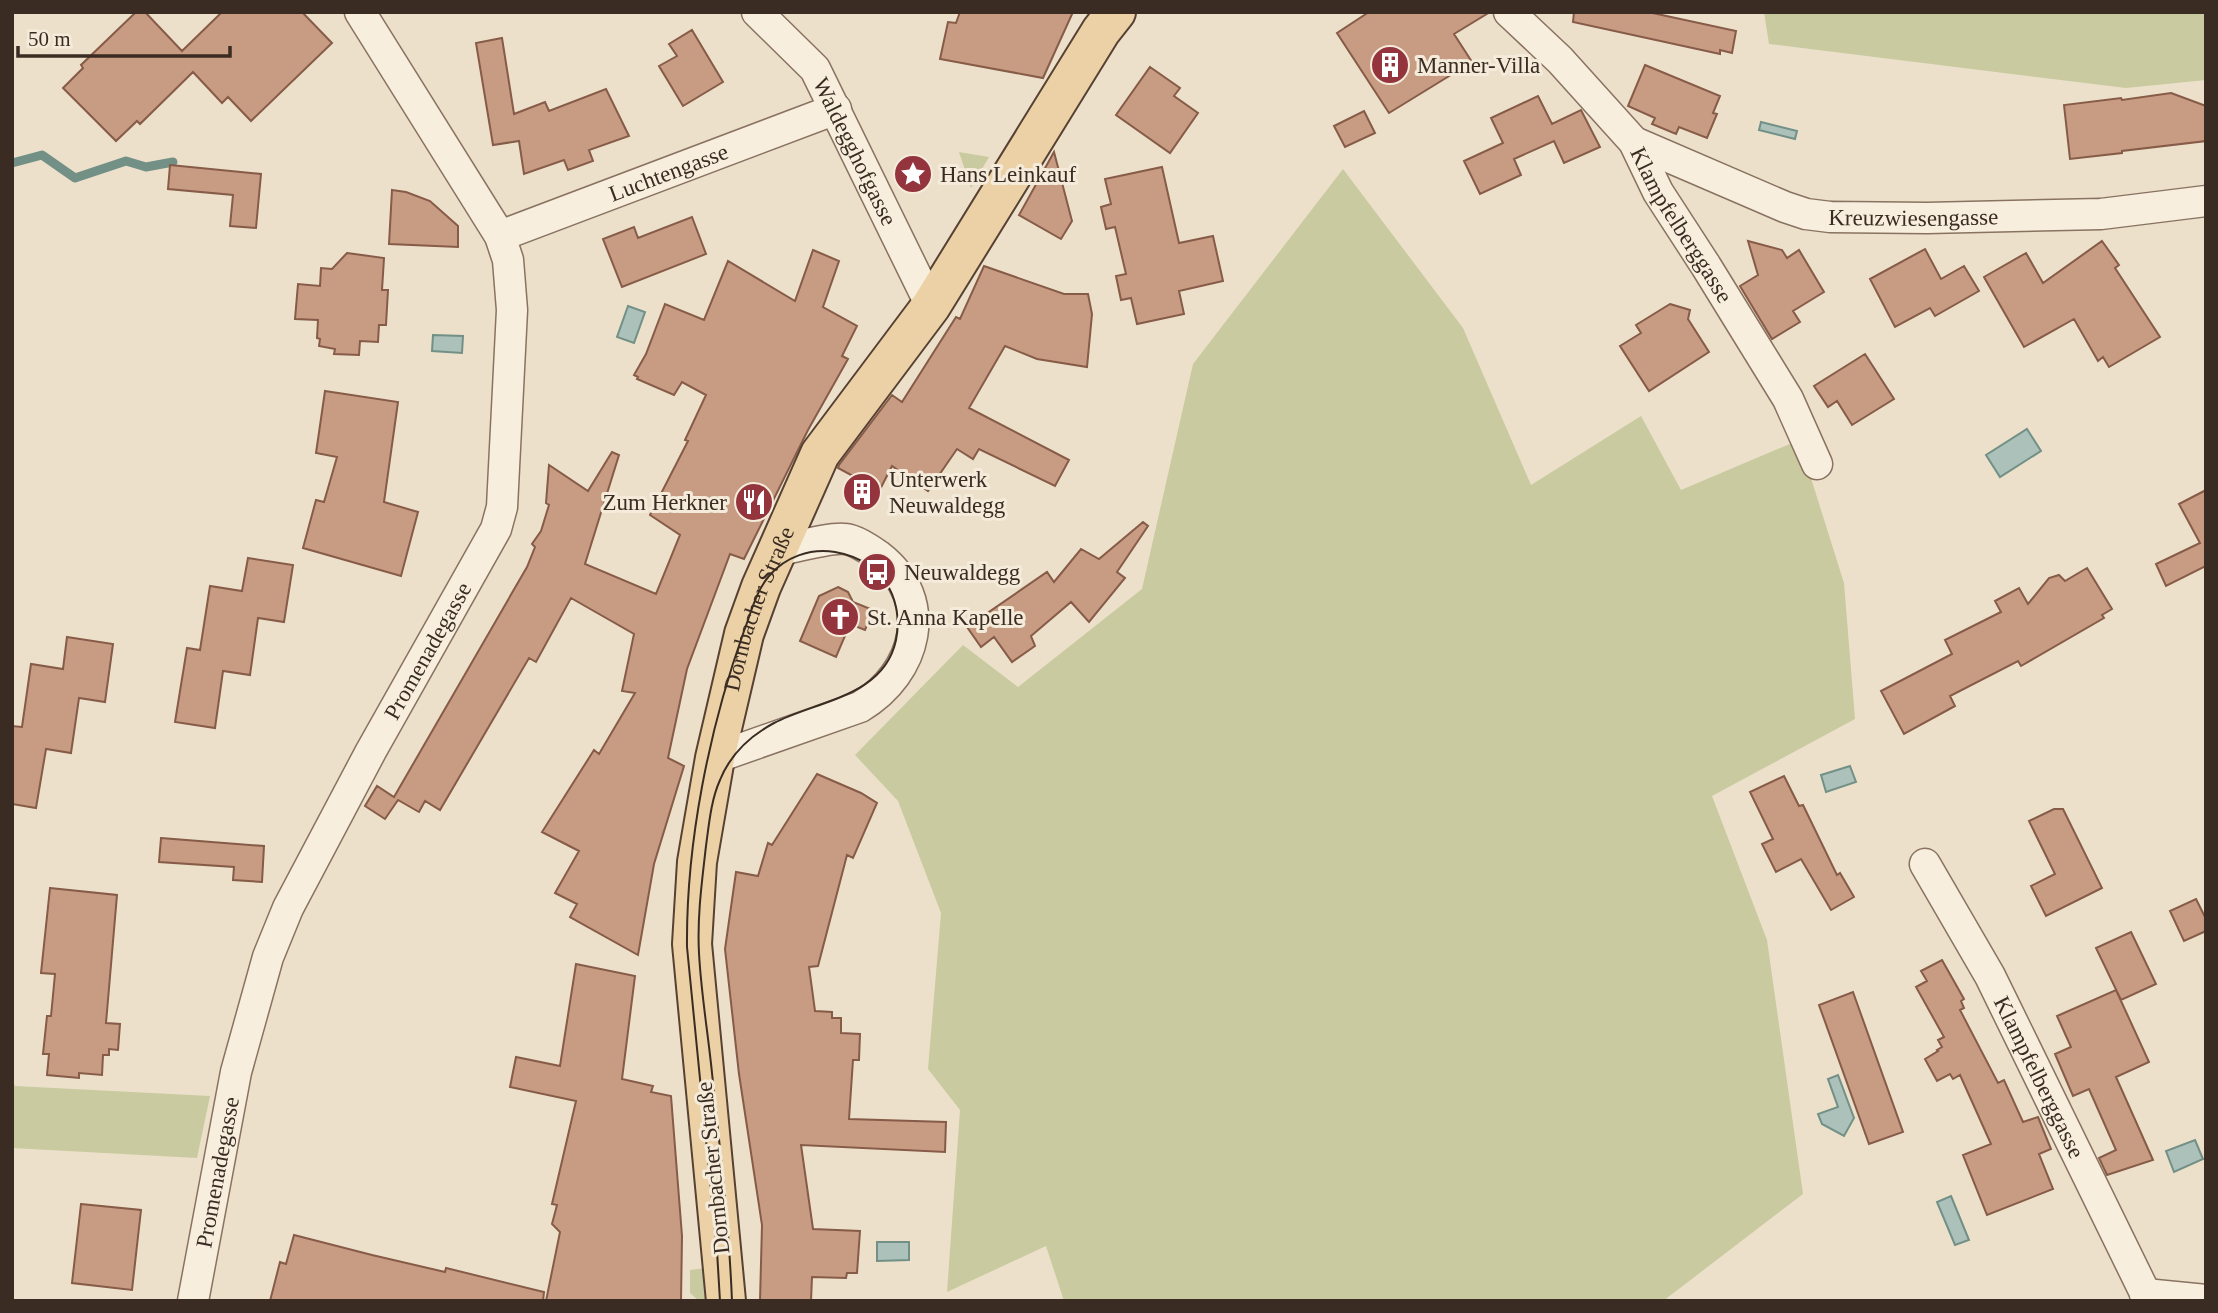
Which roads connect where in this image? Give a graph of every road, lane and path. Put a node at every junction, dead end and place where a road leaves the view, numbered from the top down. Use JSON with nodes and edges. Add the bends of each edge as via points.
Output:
{"nodes":[{"id":1,"x":359,"y":12,"type":"edge"},
{"id":2,"x":757,"y":12,"type":"edge"},
{"id":3,"x":1116,"y":12,"type":"edge"},
{"id":4,"x":1508,"y":12,"type":"edge"},
{"id":5,"x":836,"y":109,"type":"junction"},
{"id":6,"x":1634,"y":142,"type":"junction"},
{"id":7,"x":2206,"y":201,"type":"edge"},
{"id":8,"x":500,"y":236,"type":"junction"},
{"id":9,"x":931,"y":306,"type":"junction"},
{"id":10,"x":1817,"y":464,"type":"dead end"},
{"id":11,"x":776,"y":551,"type":"junction"},
{"id":12,"x":715,"y":758,"type":"junction"},
{"id":13,"x":1925,"y":864,"type":"dead end"},
{"id":14,"x":2147,"y":1297,"type":"edge"},
{"id":15,"x":2206,"y":1300,"type":"edge"},
{"id":16,"x":193,"y":1301,"type":"edge"},
{"id":17,"x":726,"y":1301,"type":"edge"}],
"edges":[{"from":1,"to":8,"type":"street","name":"Promenadegasse"},
{"from":2,"to":5,"type":"street","name":"Waldegghofgasse","via":[[815,69]]},
{"from":3,"to":9,"type":"main road","name":"Dornbacher Straße"},
{"from":4,"to":6,"type":"street","name":"Klampfelberggasse","via":[[1560,60]]},
{"from":5,"to":8,"type":"street","name":"Luchtengasse"},
{"from":5,"to":9,"type":"street","name":"Waldegghofgasse"},
{"from":6,"to":7,"type":"street","name":"Kreuzwiesengasse","via":[[1785,207],[1830,217],[2101,214]]},
{"from":6,"to":10,"type":"street","name":"Klampfelberggasse","via":[[1658,192],[1787,399]]},
{"from":8,"to":16,"type":"street","name":"Promenadegasse","via":[[508,260],[512,310],[502,507],[496,529],[371,751],[288,908],[268,957],[236,1072]]},
{"from":9,"to":11,"type":"main road","name":"Dornbacher Straße","via":[[820,454]]},
{"from":11,"to":12,"type":"main road","name":"Dornbacher Straße","via":[[744,634]]},
{"from":11,"to":12,"type":"street","via":[[845,539],[872,551],[904,586],[913,625],[911,644],[904,664],[877,696],[860,707]]},
{"from":12,"to":17,"type":"main road","name":"Dornbacher Straße","via":[[697,862],[692,944]]},
{"from":13,"to":14,"type":"street","name":"Klampfelberggasse","via":[[1990,976]]},
{"from":14,"to":15,"type":"street"}]}
